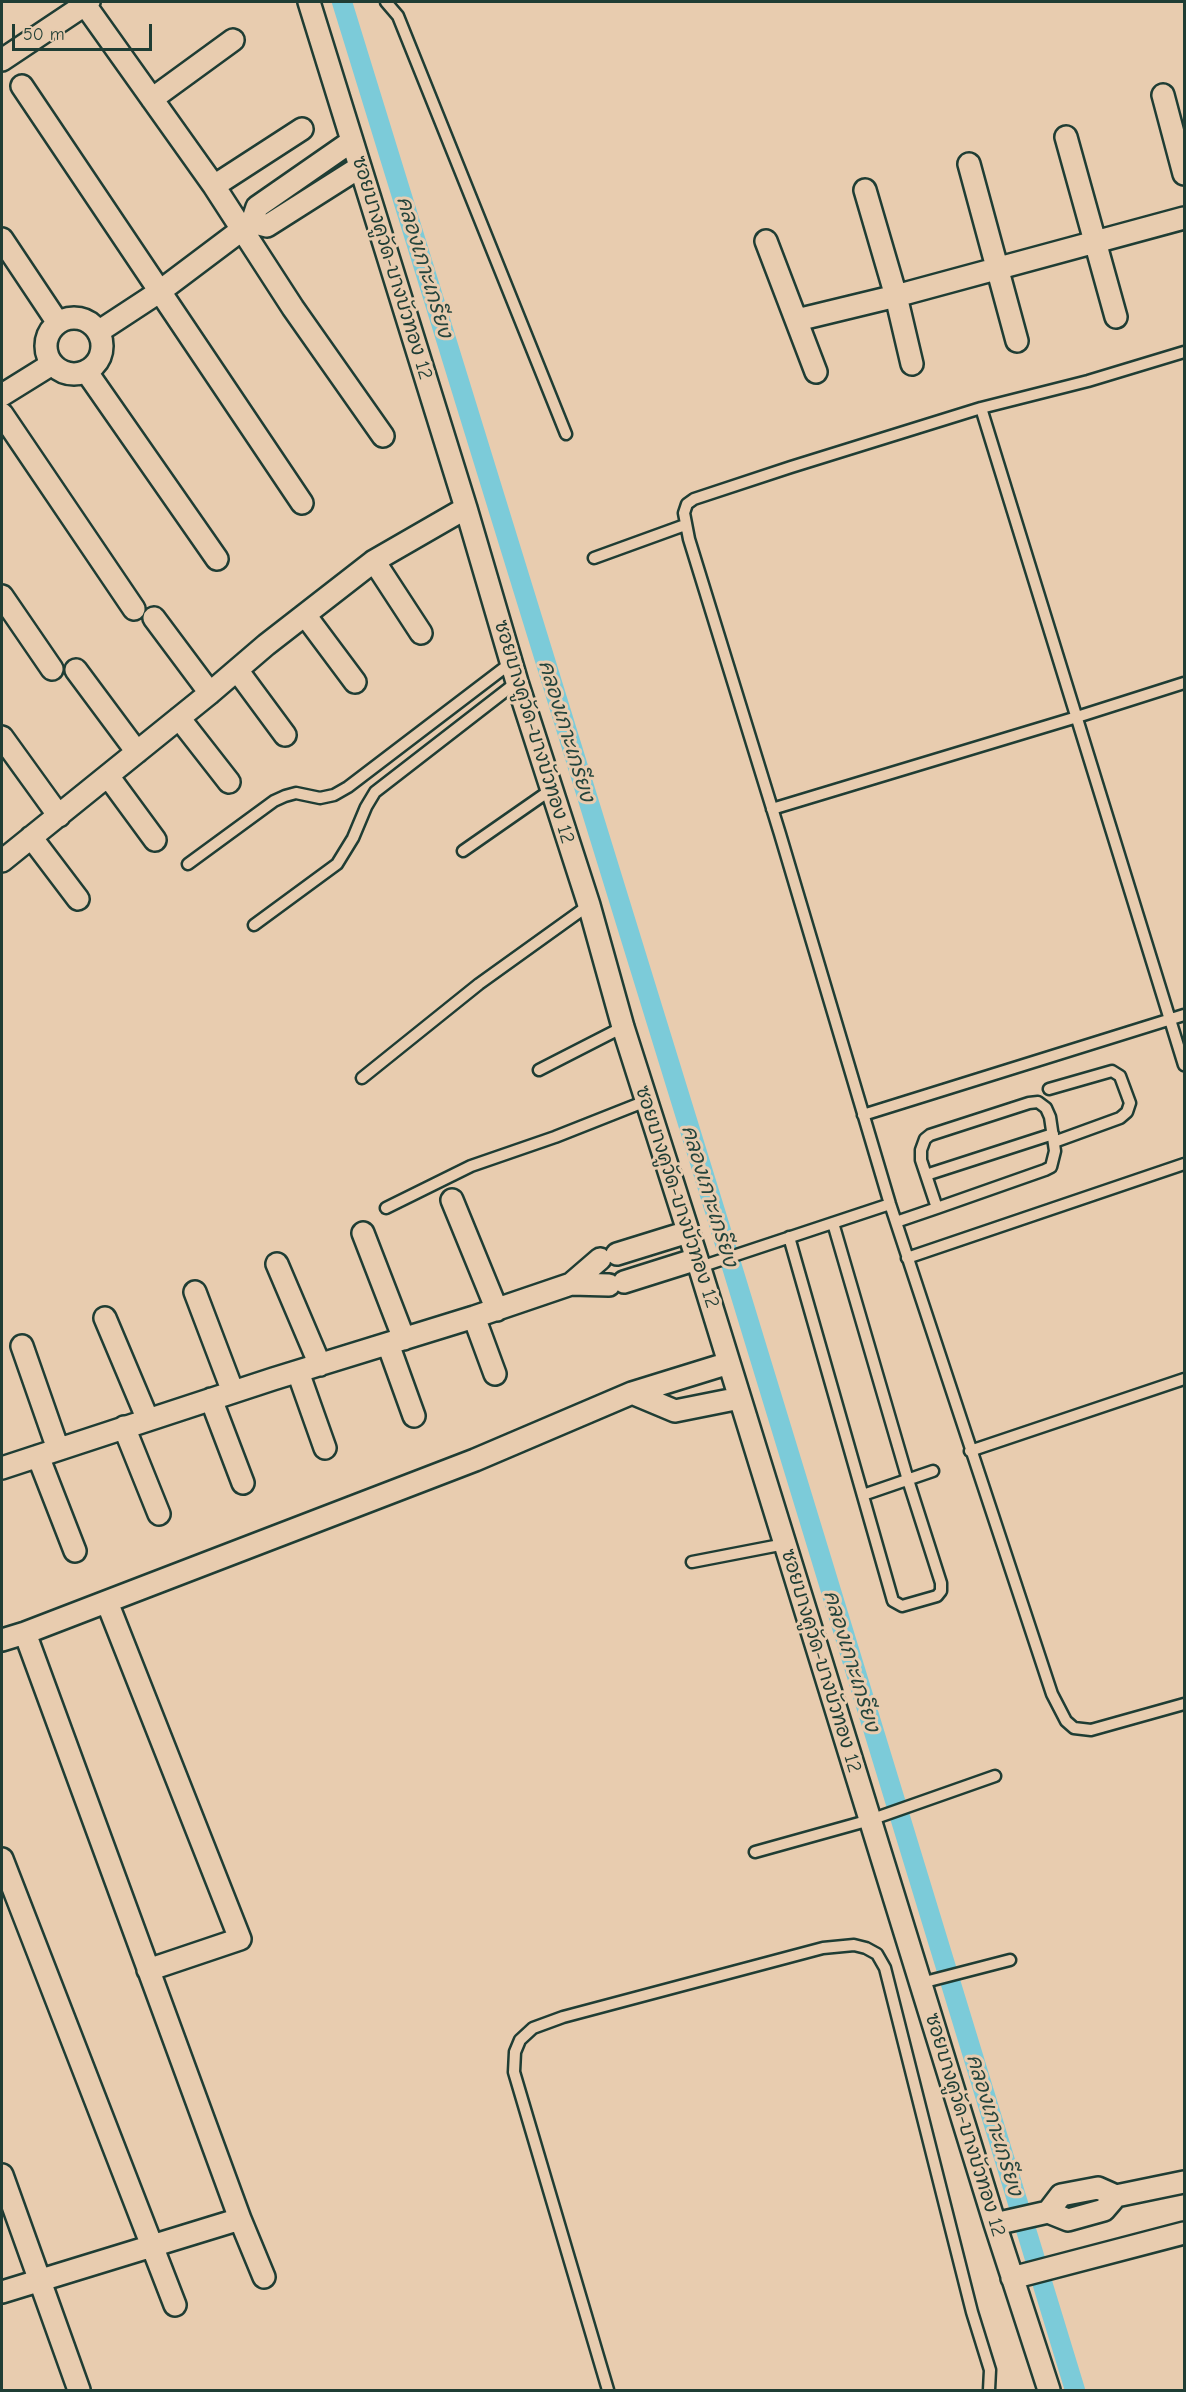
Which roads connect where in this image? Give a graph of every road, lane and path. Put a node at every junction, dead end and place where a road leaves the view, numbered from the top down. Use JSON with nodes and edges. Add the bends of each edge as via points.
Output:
{"nodes":[{"id":1,"x":86,"y":2,"type":"edge"},
{"id":2,"x":309,"y":2,"type":"edge"},
{"id":3,"x":386,"y":2,"type":"edge"},
{"id":4,"x":232,"y":40,"type":"dead end"},
{"id":5,"x":2,"y":60,"type":"edge"},
{"id":6,"x":22,"y":86,"type":"dead end"},
{"id":7,"x":1163,"y":95,"type":"dead end"},
{"id":8,"x":152,"y":99,"type":"junction"},
{"id":9,"x":302,"y":129,"type":"dead end"},
{"id":10,"x":1066,"y":137,"type":"dead end"},
{"id":11,"x":352,"y":141,"type":"junction"},
{"id":12,"x":969,"y":164,"type":"dead end"},
{"id":13,"x":360,"y":167,"type":"junction"},
{"id":14,"x":1185,"y":174,"type":"edge"},
{"id":15,"x":214,"y":186,"type":"junction"},
{"id":16,"x":865,"y":190,"type":"dead end"},
{"id":17,"x":1185,"y":218,"type":"edge"},
{"id":18,"x":246,"y":226,"type":"junction"},
{"id":19,"x":2,"y":239,"type":"edge"},
{"id":20,"x":766,"y":241,"type":"dead end"},
{"id":21,"x":1094,"y":242,"type":"junction"},
{"id":22,"x":998,"y":268,"type":"junction"},
{"id":23,"x":159,"y":292,"type":"junction"},
{"id":24,"x":896,"y":296,"type":"junction"},
{"id":25,"x":1116,"y":317,"type":"dead end"},
{"id":26,"x":797,"y":320,"type":"junction"},
{"id":27,"x":58,"y":322,"type":"junction"},
{"id":28,"x":98,"y":332,"type":"junction"},
{"id":29,"x":1017,"y":341,"type":"dead end"},
{"id":30,"x":1185,"y":352,"type":"edge"},
{"id":31,"x":52,"y":364,"type":"junction"},
{"id":32,"x":912,"y":364,"type":"dead end"},
{"id":33,"x":86,"y":371,"type":"junction"},
{"id":34,"x":816,"y":372,"type":"dead end"},
{"id":35,"x":2,"y":395,"type":"edge"},
{"id":36,"x":981,"y":408,"type":"junction"},
{"id":37,"x":2,"y":414,"type":"edge"},
{"id":38,"x":566,"y":434,"type":"dead end"},
{"id":39,"x":383,"y":436,"type":"dead end"},
{"id":40,"x":303,"y":503,"type":"dead end"},
{"id":41,"x":466,"y":508,"type":"junction"},
{"id":42,"x":685,"y":525,"type":"junction"},
{"id":43,"x":594,"y":558,"type":"dead end"},
{"id":44,"x":218,"y":559,"type":"dead end"},
{"id":45,"x":374,"y":561,"type":"junction"},
{"id":46,"x":2,"y":596,"type":"edge"},
{"id":47,"x":134,"y":609,"type":"dead end"},
{"id":48,"x":305,"y":615,"type":"junction"},
{"id":49,"x":154,"y":618,"type":"dead end"},
{"id":50,"x":420,"y":633,"type":"dead end"},
{"id":51,"x":52,"y":669,"type":"dead end"},
{"id":52,"x":76,"y":670,"type":"dead end"},
{"id":53,"x":237,"y":670,"type":"junction"},
{"id":54,"x":514,"y":672,"type":"junction"},
{"id":55,"x":355,"y":682,"type":"dead end"},
{"id":56,"x":1185,"y":683,"type":"edge"},
{"id":57,"x":210,"y":693,"type":"junction"},
{"id":58,"x":1077,"y":717,"type":"junction"},
{"id":59,"x":179,"y":718,"type":"junction"},
{"id":60,"x":285,"y":735,"type":"dead end"},
{"id":61,"x":2,"y":737,"type":"edge"},
{"id":62,"x":137,"y":752,"type":"junction"},
{"id":63,"x":108,"y":776,"type":"junction"},
{"id":64,"x":229,"y":782,"type":"dead end"},
{"id":65,"x":552,"y":789,"type":"junction"},
{"id":66,"x":772,"y":808,"type":"junction"},
{"id":67,"x":59,"y":816,"type":"junction"},
{"id":68,"x":31,"y":837,"type":"junction"},
{"id":69,"x":154,"y":840,"type":"dead end"},
{"id":70,"x":463,"y":851,"type":"dead end"},
{"id":71,"x":2,"y":861,"type":"edge"},
{"id":72,"x":188,"y":864,"type":"dead end"},
{"id":73,"x":78,"y":899,"type":"dead end"},
{"id":74,"x":589,"y":905,"type":"junction"},
{"id":75,"x":254,"y":925,"type":"dead end"},
{"id":76,"x":1185,"y":1015,"type":"edge"},
{"id":77,"x":1171,"y":1019,"type":"junction"},
{"id":78,"x":623,"y":1027,"type":"junction"},
{"id":79,"x":1185,"y":1065,"type":"edge"},
{"id":80,"x":539,"y":1070,"type":"dead end"},
{"id":81,"x":362,"y":1077,"type":"dead end"},
{"id":82,"x":1049,"y":1089,"type":"dead end"},
{"id":83,"x":646,"y":1101,"type":"junction"},
{"id":84,"x":863,"y":1115,"type":"junction"},
{"id":85,"x":1054,"y":1138,"type":"junction"},
{"id":86,"x":1185,"y":1164,"type":"edge"},
{"id":87,"x":926,"y":1174,"type":"junction"},
{"id":88,"x":452,"y":1200,"type":"dead end"},
{"id":89,"x":890,"y":1204,"type":"junction"},
{"id":90,"x":386,"y":1208,"type":"dead end"},
{"id":91,"x":937,"y":1208,"type":"junction"},
{"id":92,"x":896,"y":1222,"type":"junction"},
{"id":93,"x":833,"y":1223,"type":"junction"},
{"id":94,"x":688,"y":1232,"type":"junction"},
{"id":95,"x":363,"y":1233,"type":"dead end"},
{"id":96,"x":789,"y":1237,"type":"junction"},
{"id":97,"x":907,"y":1258,"type":"junction"},
{"id":98,"x":698,"y":1263,"type":"junction"},
{"id":99,"x":278,"y":1264,"type":"dead end"},
{"id":100,"x":571,"y":1284,"type":"junction"},
{"id":101,"x":195,"y":1292,"type":"dead end"},
{"id":102,"x":497,"y":1310,"type":"junction"},
{"id":103,"x":474,"y":1317,"type":"junction"},
{"id":104,"x":105,"y":1318,"type":"dead end"},
{"id":105,"x":396,"y":1342,"type":"junction"},
{"id":106,"x":22,"y":1346,"type":"dead end"},
{"id":107,"x":729,"y":1363,"type":"junction"},
{"id":108,"x":320,"y":1365,"type":"junction"},
{"id":109,"x":298,"y":1372,"type":"junction"},
{"id":110,"x":495,"y":1374,"type":"dead end"},
{"id":111,"x":1185,"y":1379,"type":"edge"},
{"id":112,"x":233,"y":1392,"type":"junction"},
{"id":113,"x":632,"y":1393,"type":"junction"},
{"id":114,"x":740,"y":1398,"type":"junction"},
{"id":115,"x":211,"y":1400,"type":"junction"},
{"id":116,"x":414,"y":1416,"type":"dead end"},
{"id":117,"x":148,"y":1420,"type":"junction"},
{"id":118,"x":124,"y":1427,"type":"junction"},
{"id":119,"x":325,"y":1448,"type":"dead end"},
{"id":120,"x":58,"y":1449,"type":"junction"},
{"id":121,"x":970,"y":1451,"type":"junction"},
{"id":122,"x":38,"y":1456,"type":"junction"},
{"id":123,"x":2,"y":1468,"type":"edge"},
{"id":124,"x":933,"y":1472,"type":"dead end"},
{"id":125,"x":908,"y":1480,"type":"junction"},
{"id":126,"x":243,"y":1483,"type":"dead end"},
{"id":127,"x":863,"y":1495,"type":"junction"},
{"id":128,"x":159,"y":1514,"type":"dead end"},
{"id":129,"x":785,"y":1544,"type":"junction"},
{"id":130,"x":75,"y":1551,"type":"dead end"},
{"id":131,"x":692,"y":1562,"type":"dead end"},
{"id":132,"x":107,"y":1602,"type":"junction"},
{"id":133,"x":25,"y":1633,"type":"junction"},
{"id":134,"x":2,"y":1640,"type":"edge"},
{"id":135,"x":1185,"y":1704,"type":"edge"},
{"id":136,"x":996,"y":1776,"type":"dead end"},
{"id":137,"x":870,"y":1820,"type":"junction"},
{"id":138,"x":755,"y":1852,"type":"dead end"},
{"id":139,"x":2,"y":1859,"type":"edge"},
{"id":140,"x":1010,"y":1960,"type":"dead end"},
{"id":141,"x":148,"y":1970,"type":"junction"},
{"id":142,"x":921,"y":1983,"type":"junction"},
{"id":143,"x":2,"y":2175,"type":"edge"},
{"id":144,"x":1185,"y":2182,"type":"edge"},
{"id":145,"x":240,"y":2219,"type":"junction"},
{"id":146,"x":995,"y":2224,"type":"junction"},
{"id":147,"x":1185,"y":2233,"type":"edge"},
{"id":148,"x":152,"y":2246,"type":"junction"},
{"id":149,"x":1020,"y":2276,"type":"junction"},
{"id":150,"x":264,"y":2277,"type":"dead end"},
{"id":151,"x":39,"y":2280,"type":"junction"},
{"id":152,"x":2,"y":2292,"type":"edge"},
{"id":153,"x":175,"y":2305,"type":"dead end"},
{"id":154,"x":79,"y":2391,"type":"edge"},
{"id":155,"x":608,"y":2391,"type":"edge"},
{"id":156,"x":989,"y":2391,"type":"edge"},
{"id":157,"x":1049,"y":2391,"type":"edge"}],
"edges":[{"from":1,"to":5,"type":"street"},
{"from":1,"to":8,"type":"street"},
{"from":2,"to":11,"type":"street","name":"ซอยบางคูวัด-บางบัวทอง 12"},
{"from":3,"to":38,"type":"lane","via":[[398,16]]},
{"from":4,"to":8,"type":"street"},
{"from":6,"to":23,"type":"street"},
{"from":7,"to":14,"type":"street"},
{"from":8,"to":15,"type":"street"},
{"from":9,"to":15,"type":"street"},
{"from":10,"to":21,"type":"street"},
{"from":11,"to":13,"type":"street","name":"ซอยบางคูวัด-บางบัวทอง 12"},
{"from":11,"to":18,"type":"street","via":[[257,207]]},
{"from":12,"to":22,"type":"street"},
{"from":13,"to":18,"type":"street","via":[[267,226]]},
{"from":13,"to":41,"type":"street","name":"ซอยบางคูวัด-บางบัวทอง 12"},
{"from":15,"to":18,"type":"street"},
{"from":16,"to":24,"type":"street"},
{"from":17,"to":21,"type":"street"},
{"from":18,"to":23,"type":"street"},
{"from":18,"to":39,"type":"street"},
{"from":19,"to":27,"type":"street"},
{"from":20,"to":26,"type":"street"},
{"from":21,"to":22,"type":"street"},
{"from":21,"to":25,"type":"street"},
{"from":22,"to":24,"type":"street"},
{"from":22,"to":29,"type":"street"},
{"from":23,"to":28,"type":"street"},
{"from":23,"to":40,"type":"street"},
{"from":24,"to":26,"type":"street"},
{"from":24,"to":32,"type":"street"},
{"from":26,"to":34,"type":"street"},
{"from":27,"to":28,"type":"street","via":[[75,318],[92,324]]},
{"from":27,"to":31,"type":"street","via":[[45,346]]},
{"from":28,"to":33,"type":"street","via":[[102,340],[99,359]]},
{"from":30,"to":36,"type":"lane"},
{"from":31,"to":33,"type":"street","via":[[68,374]]},
{"from":31,"to":35,"type":"street"},
{"from":33,"to":44,"type":"street"},
{"from":36,"to":42,"type":"lane","via":[[694,499],[687,504]]},
{"from":36,"to":58,"type":"lane"},
{"from":37,"to":47,"type":"street"},
{"from":41,"to":45,"type":"street"},
{"from":41,"to":54,"type":"street","name":"ซอยบางคูวัด-บางบัวทอง 12"},
{"from":42,"to":43,"type":"lane"},
{"from":42,"to":66,"type":"lane"},
{"from":45,"to":48,"type":"street"},
{"from":45,"to":50,"type":"street"},
{"from":46,"to":51,"type":"street"},
{"from":48,"to":53,"type":"street"},
{"from":48,"to":55,"type":"street"},
{"from":49,"to":57,"type":"street"},
{"from":52,"to":62,"type":"street"},
{"from":53,"to":57,"type":"street"},
{"from":53,"to":60,"type":"street"},
{"from":54,"to":65,"type":"street","name":"ซอยบางคูวัด-บางบัวทอง 12"},
{"from":54,"to":72,"type":"lane","via":[[348,787],[320,798],[296,793],[274,801]]},
{"from":54,"to":75,"type":"lane","via":[[375,792],[337,864]]},
{"from":56,"to":58,"type":"lane"},
{"from":57,"to":59,"type":"street"},
{"from":58,"to":66,"type":"lane"},
{"from":58,"to":77,"type":"lane"},
{"from":59,"to":62,"type":"street"},
{"from":59,"to":64,"type":"street"},
{"from":61,"to":67,"type":"street"},
{"from":62,"to":63,"type":"street"},
{"from":63,"to":67,"type":"street"},
{"from":63,"to":69,"type":"street"},
{"from":65,"to":70,"type":"lane"},
{"from":65,"to":74,"type":"street","name":"ซอยบางคูวัด-บางบัวทอง 12"},
{"from":66,"to":84,"type":"lane"},
{"from":67,"to":68,"type":"street"},
{"from":68,"to":71,"type":"street"},
{"from":68,"to":73,"type":"street"},
{"from":74,"to":78,"type":"street","name":"ซอยบางคูวัด-บางบัวทอง 12"},
{"from":74,"to":81,"type":"lane","via":[[479,984]]},
{"from":76,"to":77,"type":"lane"},
{"from":77,"to":79,"type":"lane"},
{"from":77,"to":84,"type":"lane"},
{"from":78,"to":80,"type":"lane"},
{"from":78,"to":83,"type":"street","name":"ซอยบางคูวัด-บางบัวทอง 12"},
{"from":82,"to":85,"type":"lane","via":[[1112,1071],[1120,1076],[1131,1103],[1120,1118]]},
{"from":83,"to":90,"type":"lane","via":[[471,1166]]},
{"from":83,"to":94,"type":"street","name":"ซอยบางคูวัด-บางบัวทอง 12"},
{"from":84,"to":89,"type":"lane"},
{"from":85,"to":87,"type":"lane"},
{"from":85,"to":87,"type":"lane","via":[[1046,1108],[1038,1102],[1029,1103],[930,1135],[921,1150]]},
{"from":85,"to":91,"type":"lane","via":[[1051,1167]]},
{"from":86,"to":97,"type":"lane"},
{"from":87,"to":91,"type":"lane"},
{"from":88,"to":102,"type":"street"},
{"from":89,"to":92,"type":"lane"},
{"from":89,"to":93,"type":"lane"},
{"from":91,"to":92,"type":"lane"},
{"from":92,"to":97,"type":"lane"},
{"from":93,"to":96,"type":"lane"},
{"from":93,"to":125,"type":"lane"},
{"from":94,"to":98,"type":"street","name":"ซอยบางคูวัด-บางบัวทอง 12"},
{"from":94,"to":100,"type":"street","via":[[608,1256]]},
{"from":95,"to":105,"type":"street"},
{"from":96,"to":98,"type":"lane"},
{"from":96,"to":127,"type":"lane"},
{"from":97,"to":121,"type":"lane"},
{"from":98,"to":100,"type":"street","via":[[616,1283]]},
{"from":98,"to":107,"type":"street","name":"ซอยบางคูวัด-บางบัวทอง 12"},
{"from":99,"to":108,"type":"street"},
{"from":100,"to":102,"type":"street"},
{"from":101,"to":112,"type":"street"},
{"from":102,"to":103,"type":"street"},
{"from":103,"to":105,"type":"street"},
{"from":103,"to":110,"type":"street"},
{"from":104,"to":117,"type":"street"},
{"from":105,"to":108,"type":"street"},
{"from":105,"to":116,"type":"street"},
{"from":106,"to":120,"type":"street"},
{"from":107,"to":113,"type":"street"},
{"from":107,"to":114,"type":"street","name":"ซอยบางคูวัด-บางบัวทอง 12"},
{"from":108,"to":109,"type":"street"},
{"from":109,"to":112,"type":"street"},
{"from":109,"to":119,"type":"street"},
{"from":111,"to":121,"type":"lane"},
{"from":112,"to":115,"type":"street"},
{"from":113,"to":114,"type":"street","via":[[675,1411]]},
{"from":113,"to":132,"type":"street","via":[[475,1460]]},
{"from":114,"to":129,"type":"street","name":"ซอยบางคูวัด-บางบัวทอง 12"},
{"from":115,"to":117,"type":"street"},
{"from":115,"to":126,"type":"street"},
{"from":117,"to":118,"type":"street"},
{"from":118,"to":120,"type":"street"},
{"from":118,"to":128,"type":"street"},
{"from":120,"to":122,"type":"street"},
{"from":121,"to":135,"type":"lane","via":[[1052,1694],[1065,1721],[1074,1728],[1091,1730]]},
{"from":122,"to":123,"type":"street"},
{"from":122,"to":130,"type":"street"},
{"from":124,"to":125,"type":"lane"},
{"from":125,"to":127,"type":"lane"},
{"from":125,"to":127,"type":"lane","via":[[941,1583],[937,1596],[902,1606],[893,1601]]},
{"from":129,"to":131,"type":"lane"},
{"from":129,"to":137,"type":"street","name":"ซอยบางคูวัด-บางบัวทอง 12"},
{"from":132,"to":133,"type":"street"},
{"from":132,"to":141,"type":"street","via":[[240,1939]]},
{"from":133,"to":134,"type":"street"},
{"from":133,"to":141,"type":"street"},
{"from":136,"to":137,"type":"lane"},
{"from":137,"to":138,"type":"lane"},
{"from":137,"to":142,"type":"street","name":"ซอยบางคูวัด-บางบัวทอง 12"},
{"from":139,"to":148,"type":"street"},
{"from":140,"to":142,"type":"lane"},
{"from":141,"to":145,"type":"street"},
{"from":142,"to":146,"type":"street","name":"ซอยบางคูวัด-บางบัวทอง 12"},
{"from":143,"to":151,"type":"street"},
{"from":144,"to":146,"type":"street","via":[[1116,2196],[1104,2210],[1068,2220],[1046,2213]]},
{"from":145,"to":148,"type":"street"},
{"from":145,"to":150,"type":"street"},
{"from":146,"to":149,"type":"street","name":"ซอยบางคูวัด-บางบัวทอง 12"},
{"from":147,"to":149,"type":"street"},
{"from":148,"to":151,"type":"street"},
{"from":148,"to":153,"type":"street"},
{"from":149,"to":157,"type":"street","name":"ซอยบางคูวัด-บางบัวทอง 12"},
{"from":151,"to":152,"type":"street"},
{"from":151,"to":154,"type":"street"},
{"from":155,"to":156,"type":"lane","via":[[514,2072],[520,2040],[533,2028],[563,2017],[823,1948],[854,1945],[877,1954],[885,1968],[990,2370]]}]}
